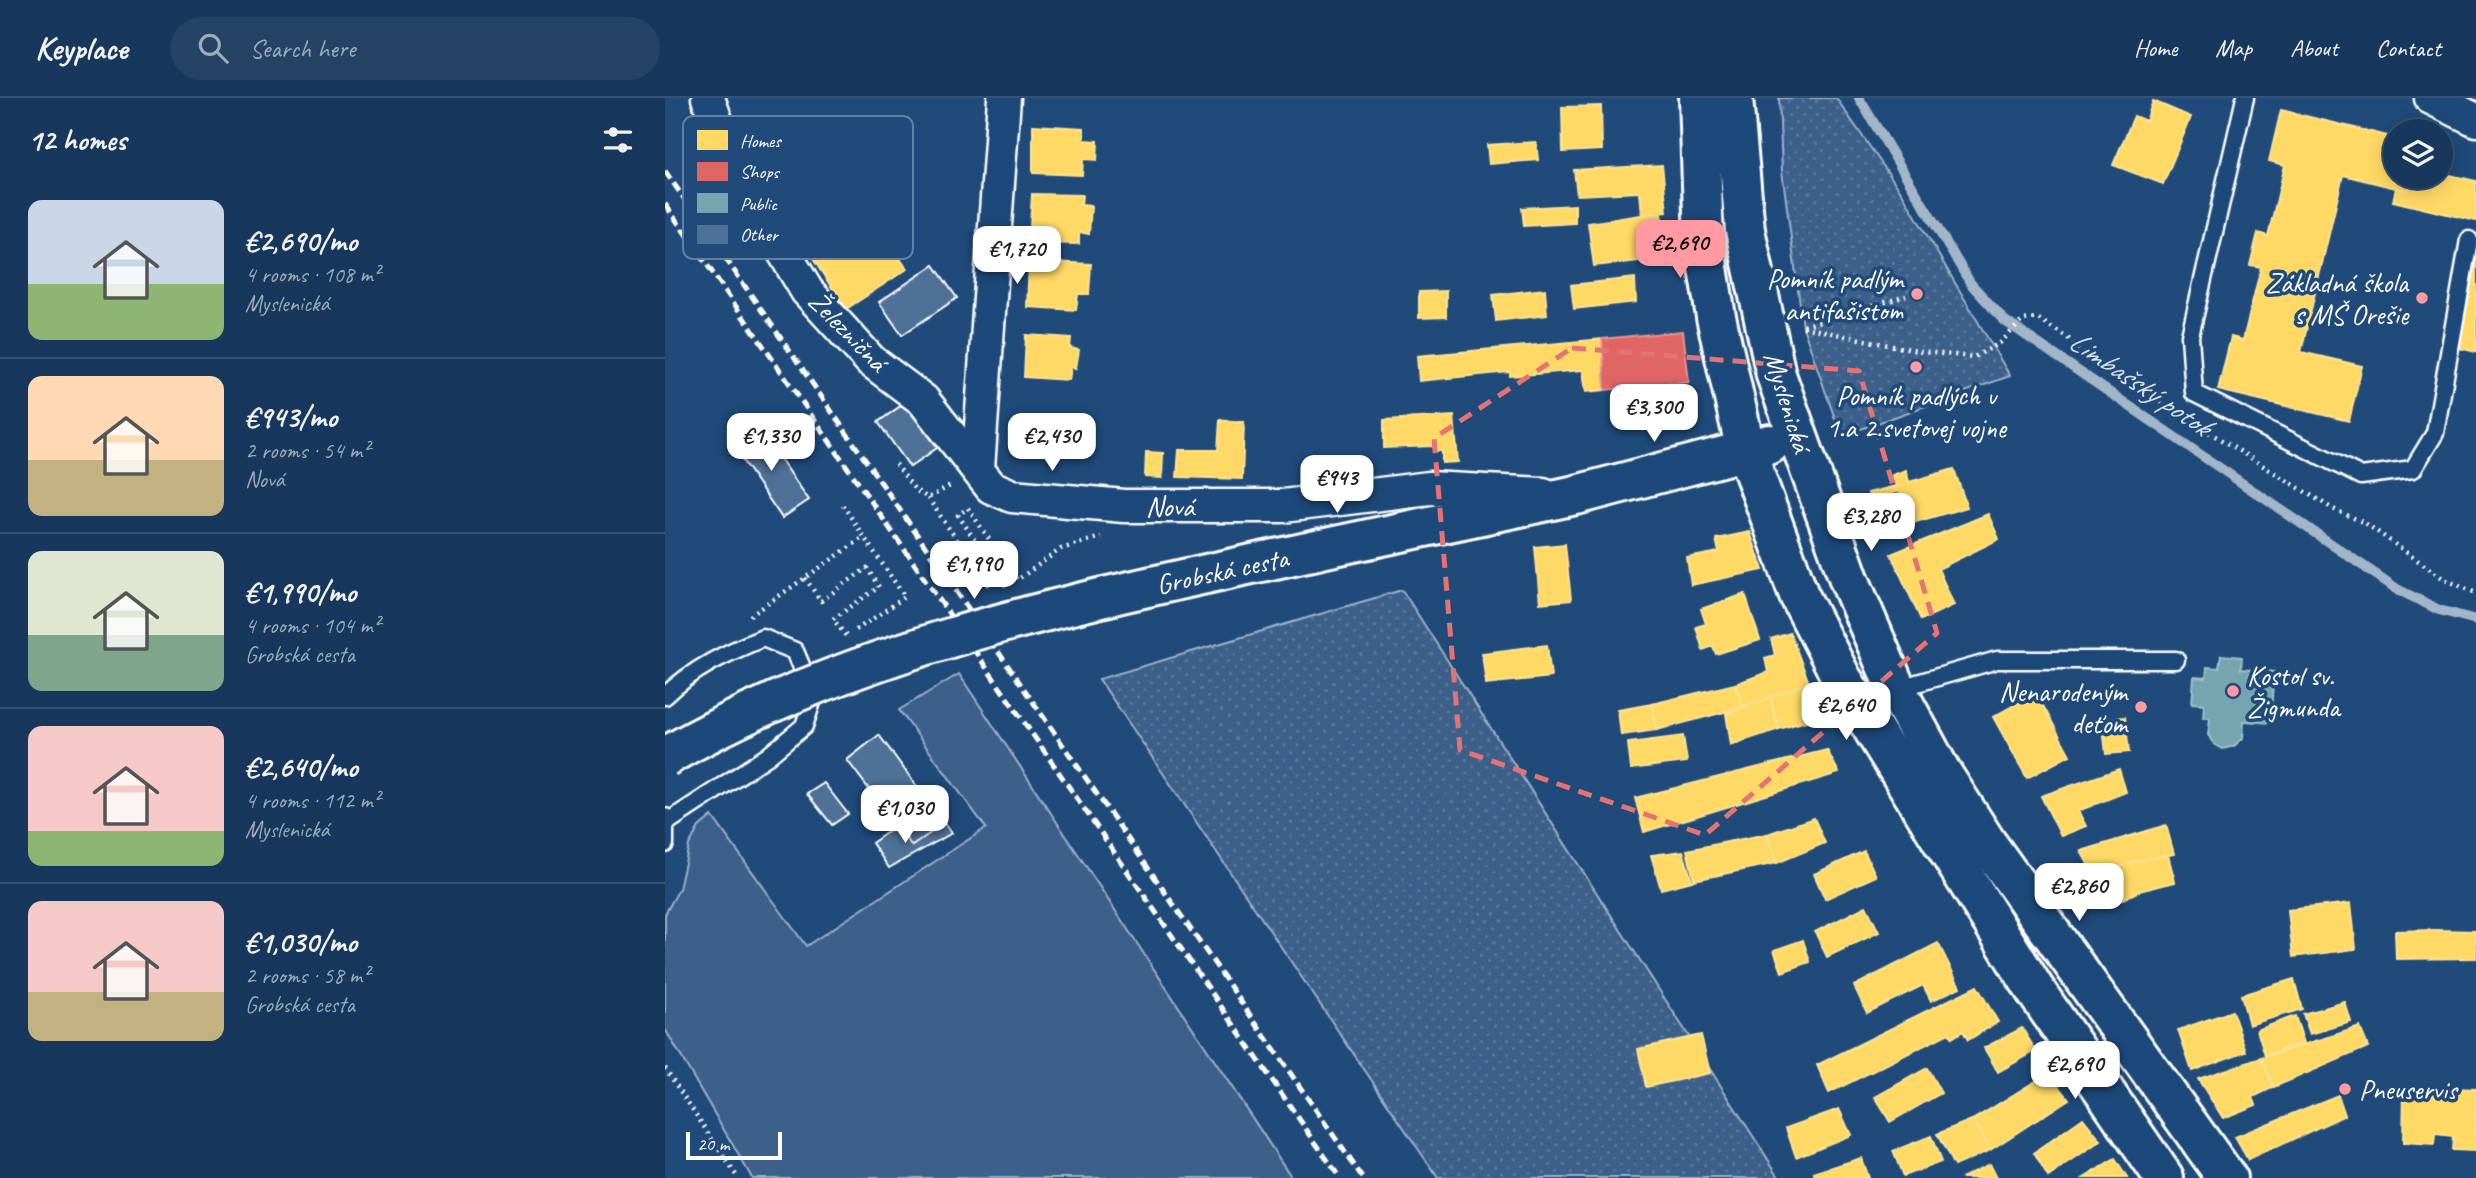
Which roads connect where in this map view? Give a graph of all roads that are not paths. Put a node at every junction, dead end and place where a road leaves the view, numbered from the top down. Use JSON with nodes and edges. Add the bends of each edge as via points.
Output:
{"nodes":[{"id":1,"x":708,"y":98,"type":"edge"},
{"id":2,"x":1004,"y":98,"type":"edge"},
{"id":3,"x":1699,"y":98,"type":"edge"},
{"id":4,"x":1733,"y":98,"type":"edge"},
{"id":5,"x":2245,"y":98,"type":"edge"},
{"id":6,"x":2431,"y":98,"type":"edge"},
{"id":7,"x":714,"y":116,"type":"edge"},
{"id":8,"x":2476,"y":120,"type":"edge"},
{"id":9,"x":2469,"y":240,"type":"dead end"},
{"id":10,"x":788,"y":259,"type":"edge"},
{"id":11,"x":1796,"y":437,"type":"junction"},
{"id":12,"x":1747,"y":451,"type":"junction"},
{"id":13,"x":978,"y":469,"type":"junction"},
{"id":14,"x":1576,"y":495,"type":"junction"},
{"id":15,"x":2176,"y":660,"type":"dead end"},
{"id":16,"x":1896,"y":689,"type":"junction"},
{"id":17,"x":665,"y":696,"type":"edge"},
{"id":18,"x":665,"y":757,"type":"edge"},
{"id":19,"x":666,"y":820,"type":"edge"},
{"id":20,"x":665,"y":844,"type":"edge"},
{"id":21,"x":2164,"y":1178,"type":"edge"},
{"id":22,"x":2227,"y":1178,"type":"edge"}],
"edges":[{"from":1,"to":7,"type":"street","name":"Železničná"},
{"from":2,"to":13,"type":"street"},
{"from":3,"to":12,"type":"main road","name":"Myslenická","via":[[1704,243]]},
{"from":4,"to":11,"type":"main road","name":"Myslenická","via":[[1745,230],[1776,375]]},
{"from":5,"to":9,"type":"lane","via":[[2190,336],[2194,393],[2361,477],[2413,469],[2435,433]]},
{"from":6,"to":8,"type":"street"},
{"from":10,"to":13,"type":"street","name":"Železničná","via":[[807,291],[871,361],[923,400]]},
{"from":11,"to":12,"type":"main road","name":"Grobská cesta"},
{"from":11,"to":16,"type":"main road","name":"Myslenická"},
{"from":12,"to":14,"type":"main road","name":"Grobská cesta"},
{"from":12,"to":21,"type":"main road","name":"Myslenická","via":[[1799,595],[1841,677],[2035,990]]},
{"from":13,"to":14,"type":"street","name":"Nová","via":[[991,487],[1012,496],[1111,519],[1283,506],[1429,488]]},
{"from":14,"to":18,"type":"main road","name":"Grobská cesta","bridge":true,"via":[[1039,613],[923,647],[798,693]]},
{"from":15,"to":16,"type":"lane","via":[[1997,660]]},
{"from":16,"to":22,"type":"main road","name":"Myslenická","via":[[1986,842]]},
{"from":17,"to":19,"type":"lane","via":[[720,655],[763,638],[795,651],[814,696],[804,726],[768,756]]},
{"from":19,"to":20,"type":"lane"}]}
